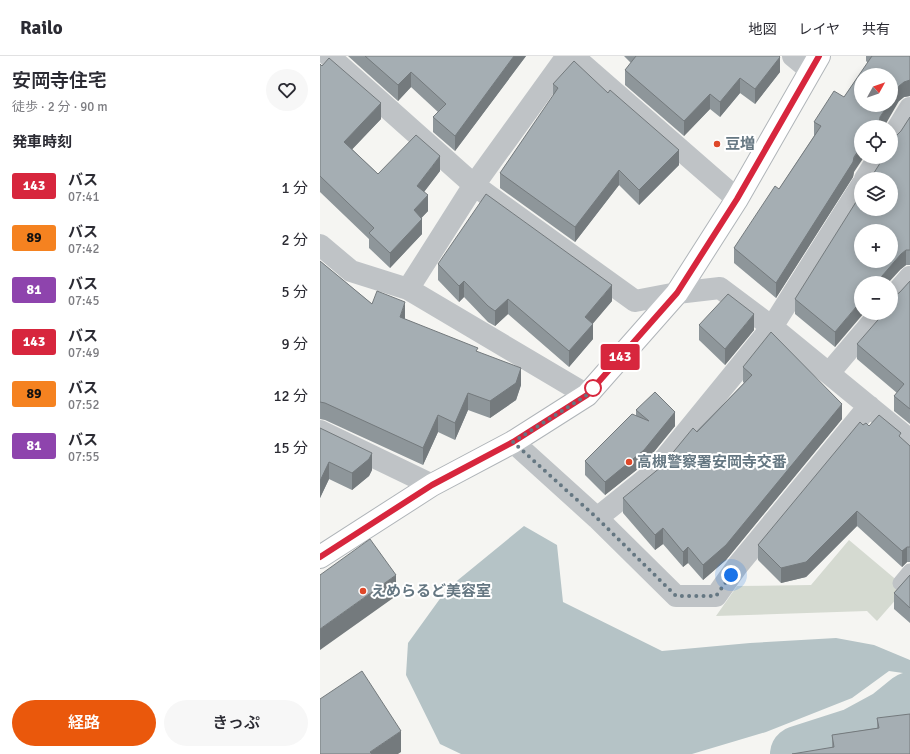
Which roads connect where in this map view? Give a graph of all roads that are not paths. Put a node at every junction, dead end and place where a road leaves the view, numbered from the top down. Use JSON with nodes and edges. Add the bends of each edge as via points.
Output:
{"nodes":[{"id":1,"x":329,"y":56,"type":"edge"},
{"id":2,"x":567,"y":56,"type":"edge"},
{"id":3,"x":573,"y":56,"type":"edge"},
{"id":4,"x":793,"y":56,"type":"edge"},
{"id":5,"x":814,"y":63,"type":"edge"},
{"id":6,"x":910,"y":108,"type":"edge"},
{"id":7,"x":898,"y":127,"type":"edge"},
{"id":8,"x":474,"y":185,"type":"junction"},
{"id":9,"x":854,"y":197,"type":"edge"},
{"id":10,"x":737,"y":199,"type":"junction"},
{"id":11,"x":320,"y":245,"type":"edge"},
{"id":12,"x":910,"y":277,"type":"edge"},
{"id":13,"x":408,"y":289,"type":"junction"},
{"id":14,"x":898,"y":291,"type":"edge"},
{"id":15,"x":677,"y":293,"type":"junction"},
{"id":16,"x":874,"y":320,"type":"edge"},
{"id":17,"x":772,"y":327,"type":"junction"},
{"id":18,"x":829,"y":373,"type":"junction"},
{"id":19,"x":587,"y":395,"type":"junction"},
{"id":20,"x":869,"y":406,"type":"junction"},
{"id":21,"x":320,"y":431,"type":"edge"},
{"id":22,"x":910,"y":440,"type":"edge"},
{"id":23,"x":513,"y":442,"type":"junction"},
{"id":24,"x":432,"y":485,"type":"junction"},
{"id":25,"x":597,"y":518,"type":"junction"},
{"id":26,"x":320,"y":557,"type":"edge"},
{"id":27,"x":910,"y":571,"type":"edge"},
{"id":28,"x":900,"y":583,"type":"dead end"}],
"edges":[{"from":1,"to":8,"type":"street"},
{"from":2,"to":8,"type":"street"},
{"from":3,"to":10,"type":"street"},
{"from":4,"to":5,"type":"street"},
{"from":5,"to":10,"type":"main road"},
{"from":6,"to":7,"type":"street"},
{"from":8,"to":13,"type":"street"},
{"from":8,"to":15,"type":"street","via":[[635,301]]},
{"from":9,"to":17,"type":"street"},
{"from":10,"to":15,"type":"main road"},
{"from":11,"to":13,"type":"street","via":[[351,271]]},
{"from":12,"to":14,"type":"street"},
{"from":13,"to":19,"type":"street"},
{"from":15,"to":17,"type":"street","via":[[720,288]]},
{"from":15,"to":19,"type":"main road"},
{"from":16,"to":18,"type":"street"},
{"from":17,"to":18,"type":"street"},
{"from":17,"to":25,"type":"street","via":[[652,473]]},
{"from":18,"to":20,"type":"street"},
{"from":19,"to":23,"type":"main road"},
{"from":20,"to":22,"type":"street"},
{"from":20,"to":25,"type":"street","via":[[738,565],[716,596],[676,596]]},
{"from":21,"to":24,"type":"street"},
{"from":23,"to":24,"type":"main road"},
{"from":23,"to":25,"type":"street"},
{"from":24,"to":26,"type":"main road"},
{"from":27,"to":28,"type":"lane"}]}
